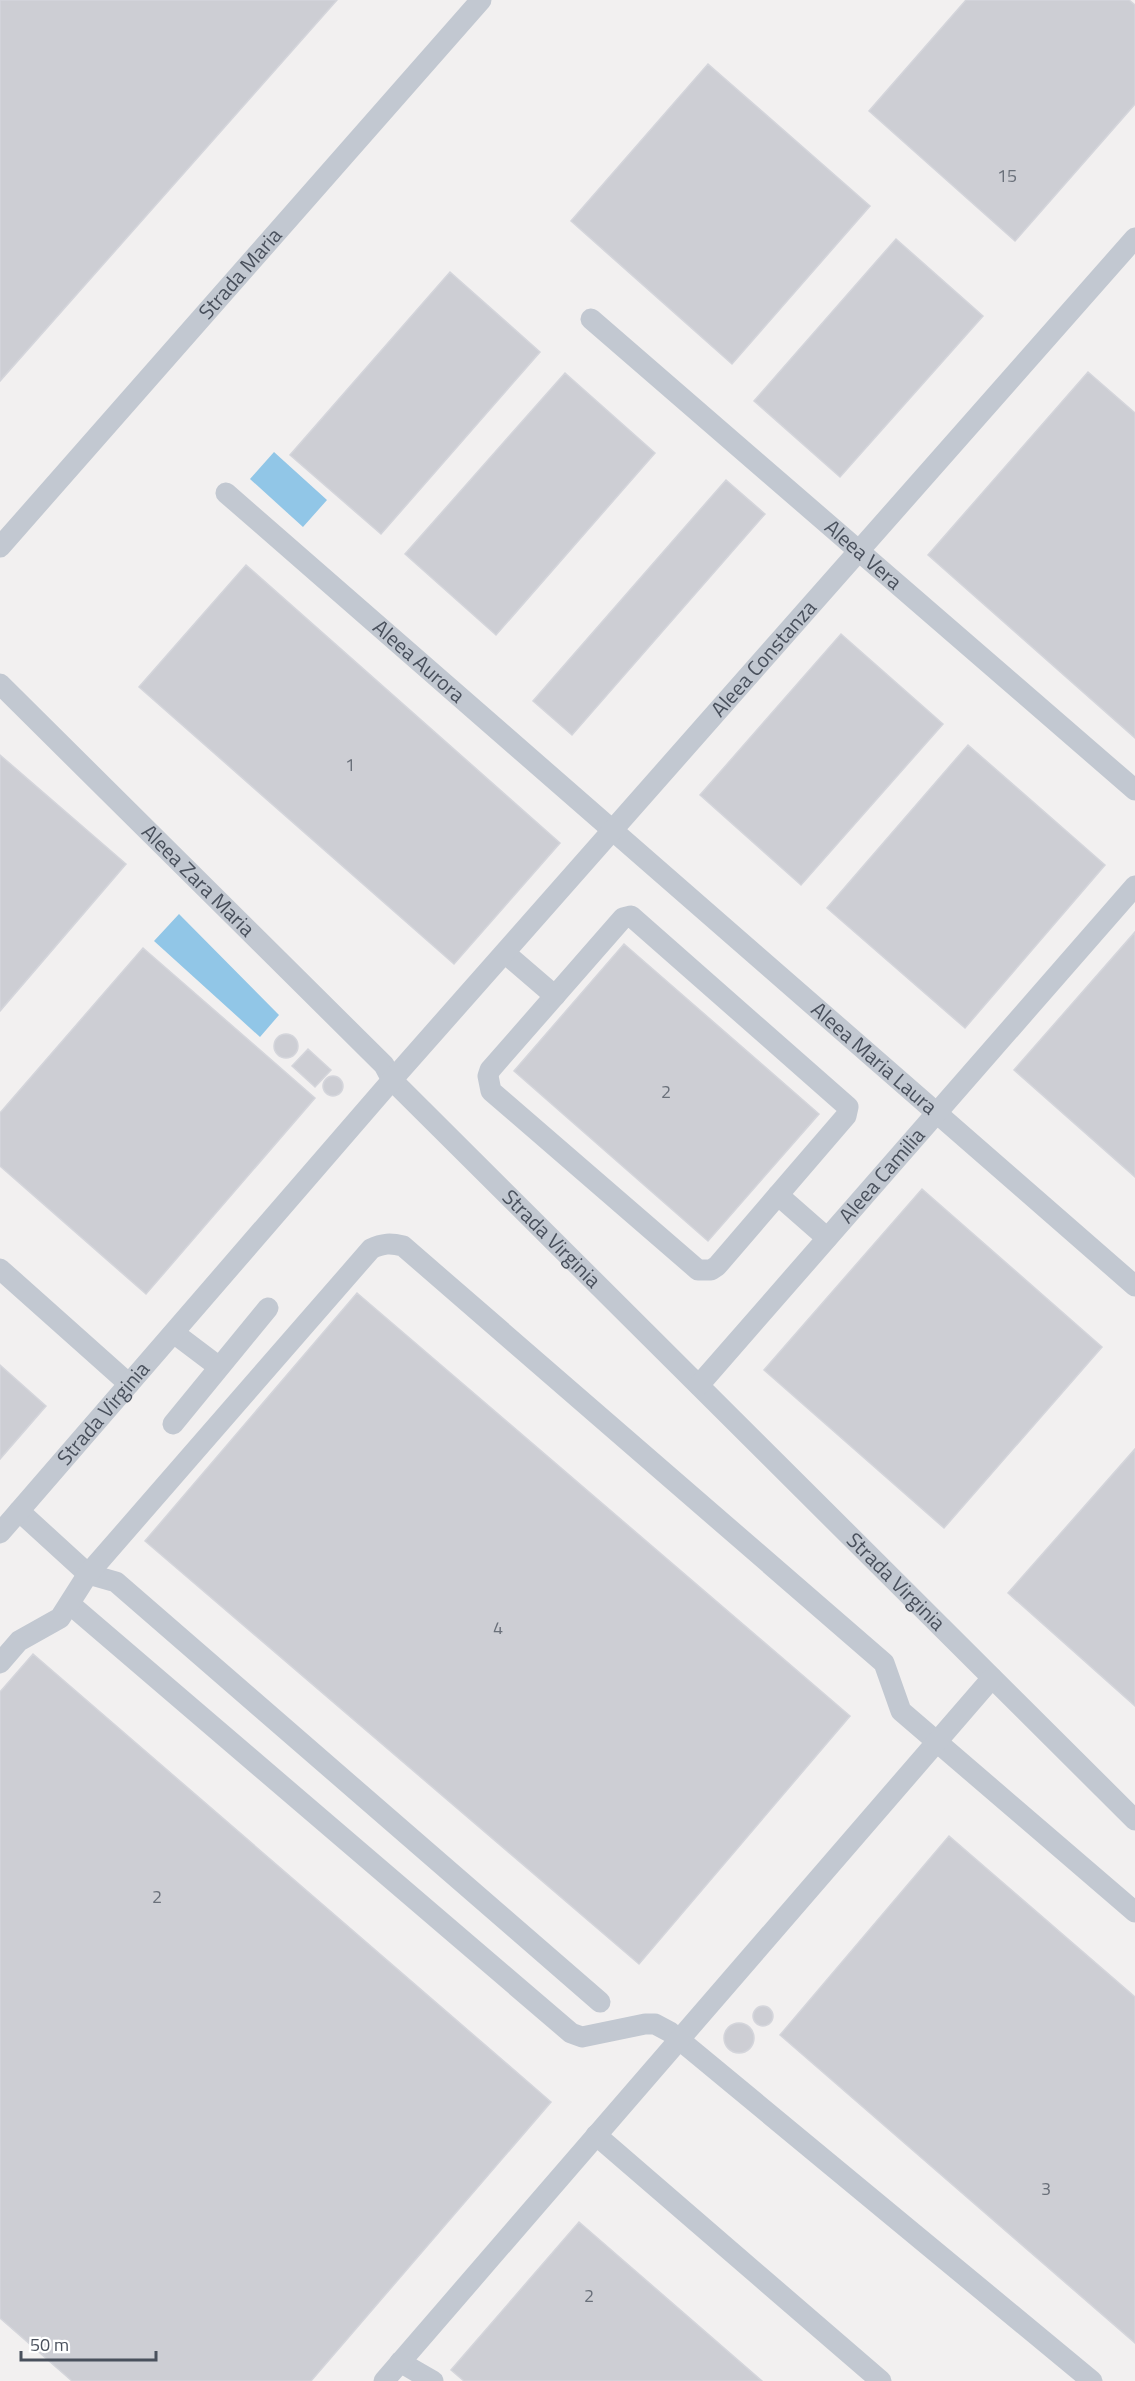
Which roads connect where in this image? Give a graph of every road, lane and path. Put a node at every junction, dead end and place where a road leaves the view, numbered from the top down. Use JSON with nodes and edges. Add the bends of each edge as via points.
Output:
{"nodes":[{"id":1,"x":481,"y":0,"type":"edge"},
{"id":2,"x":1135,"y":238,"type":"edge"},
{"id":3,"x":591,"y":319,"type":"dead end"},
{"id":4,"x":226,"y":493,"type":"dead end"},
{"id":5,"x":0,"y":547,"type":"edge"},
{"id":6,"x":859,"y":551,"type":"junction"},
{"id":7,"x":0,"y":684,"type":"edge"},
{"id":8,"x":1135,"y":790,"type":"edge"},
{"id":9,"x":613,"y":830,"type":"junction"},
{"id":10,"x":1135,"y":886,"type":"edge"},
{"id":11,"x":505,"y":953,"type":"junction"},
{"id":12,"x":555,"y":996,"type":"junction"},
{"id":13,"x":392,"y":1080,"type":"junction"},
{"id":14,"x":937,"y":1113,"type":"junction"},
{"id":15,"x":778,"y":1195,"type":"junction"},
{"id":16,"x":828,"y":1238,"type":"junction"},
{"id":17,"x":0,"y":1269,"type":"edge"},
{"id":18,"x":1135,"y":1286,"type":"edge"},
{"id":19,"x":268,"y":1308,"type":"dead end"},
{"id":20,"x":174,"y":1333,"type":"junction"},
{"id":21,"x":219,"y":1367,"type":"junction"},
{"id":22,"x":129,"y":1384,"type":"junction"},
{"id":23,"x":699,"y":1385,"type":"junction"},
{"id":24,"x":173,"y":1424,"type":"dead end"},
{"id":25,"x":19,"y":1511,"type":"junction"},
{"id":26,"x":0,"y":1533,"type":"edge"},
{"id":27,"x":88,"y":1574,"type":"junction"},
{"id":28,"x":71,"y":1605,"type":"junction"},
{"id":29,"x":0,"y":1663,"type":"edge"},
{"id":30,"x":992,"y":1678,"type":"junction"},
{"id":31,"x":937,"y":1741,"type":"junction"},
{"id":32,"x":1135,"y":1820,"type":"edge"},
{"id":33,"x":1135,"y":1912,"type":"edge"},
{"id":34,"x":600,"y":2002,"type":"dead end"},
{"id":35,"x":679,"y":2040,"type":"junction"},
{"id":36,"x":596,"y":2135,"type":"junction"},
{"id":37,"x":400,"y":2362,"type":"junction"},
{"id":38,"x":384,"y":2381,"type":"edge"},
{"id":39,"x":433,"y":2381,"type":"edge"},
{"id":40,"x":881,"y":2381,"type":"edge"},
{"id":41,"x":1092,"y":2381,"type":"edge"}],
"edges":[{"from":1,"to":5,"type":"street","name":"Strada Maria"},
{"from":2,"to":6,"type":"street","name":"Aleea Constanza"},
{"from":3,"to":6,"type":"street","name":"Aleea Vera"},
{"from":4,"to":9,"type":"street","name":"Aleea Aurora"},
{"from":6,"to":8,"type":"street","name":"Aleea Vera"},
{"from":6,"to":9,"type":"street","name":"Aleea Constanza"},
{"from":7,"to":13,"type":"street","name":"Aleea Zara Maria","via":[[384,1065]]},
{"from":9,"to":11,"type":"street","name":"Aleea Constanza"},
{"from":9,"to":14,"type":"street","name":"Aleea Maria Laura"},
{"from":10,"to":14,"type":"street","name":"Aleea Camilia"},
{"from":11,"to":12,"type":"street"},
{"from":11,"to":13,"type":"street","name":"Aleea Constanza"},
{"from":12,"to":15,"type":"street","via":[[490,1070],[491,1091],[698,1270],[717,1266]]},
{"from":12,"to":15,"type":"street","via":[[623,918],[631,916],[846,1103],[846,1116]]},
{"from":13,"to":20,"type":"street","name":"Strada Virginia"},
{"from":13,"to":23,"type":"street","name":"Strada Virginia"},
{"from":14,"to":16,"type":"street","name":"Aleea Camilia"},
{"from":14,"to":18,"type":"street","name":"Aleea Maria Laura"},
{"from":15,"to":16,"type":"street"},
{"from":16,"to":23,"type":"street","name":"Aleea Camilia"},
{"from":17,"to":22,"type":"street"},
{"from":19,"to":21,"type":"street"},
{"from":20,"to":21,"type":"street"},
{"from":20,"to":22,"type":"street","name":"Strada Virginia"},
{"from":21,"to":24,"type":"street"},
{"from":22,"to":25,"type":"street","name":"Strada Virginia"},
{"from":23,"to":30,"type":"street","name":"Strada Virginia"},
{"from":25,"to":26,"type":"street","name":"Strada Virginia"},
{"from":25,"to":27,"type":"street"},
{"from":27,"to":28,"type":"street"},
{"from":27,"to":31,"type":"street","via":[[371,1250],[382,1244],[394,1244],[403,1246],[884,1663],[901,1711]]},
{"from":27,"to":34,"type":"street","via":[[116,1582]]},
{"from":28,"to":29,"type":"street","via":[[51,1625],[19,1641]]},
{"from":28,"to":35,"type":"street","via":[[571,2033],[582,2037],[655,2024]]},
{"from":30,"to":31,"type":"street"},
{"from":30,"to":32,"type":"street","name":"Strada Virginia"},
{"from":31,"to":33,"type":"street"},
{"from":31,"to":35,"type":"street"},
{"from":35,"to":36,"type":"street"},
{"from":35,"to":41,"type":"street"},
{"from":36,"to":37,"type":"street"},
{"from":36,"to":40,"type":"street"},
{"from":37,"to":38,"type":"street"},
{"from":37,"to":39,"type":"street"}]}
